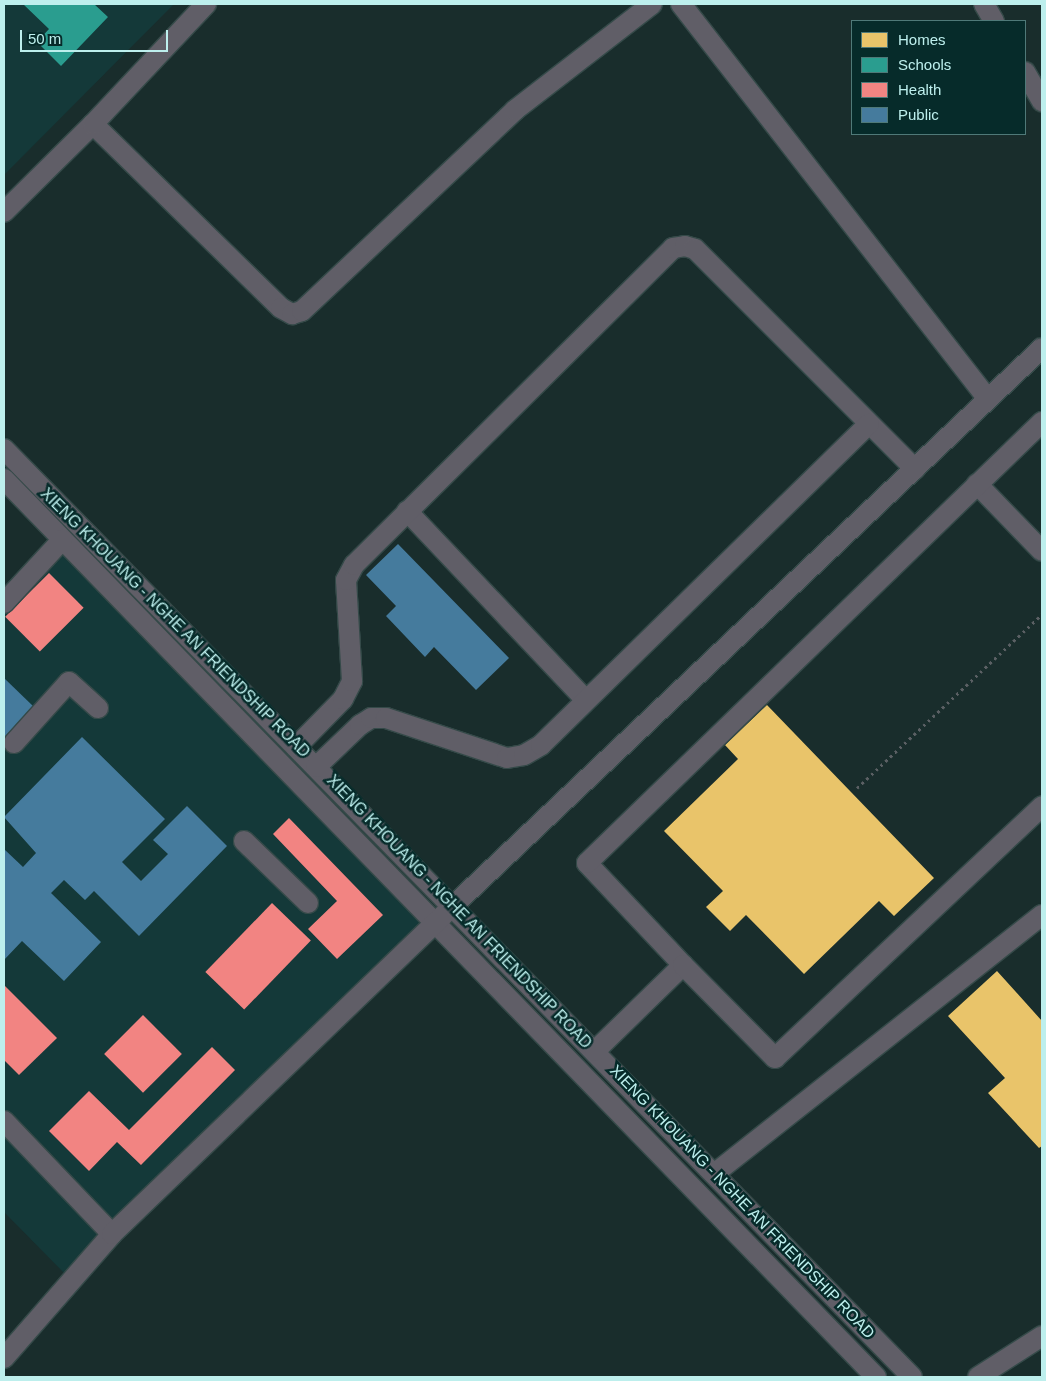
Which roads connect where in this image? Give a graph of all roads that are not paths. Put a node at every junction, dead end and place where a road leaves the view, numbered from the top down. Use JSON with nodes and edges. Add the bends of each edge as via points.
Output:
{"nodes":[{"id":1,"x":206,"y":4,"type":"edge"},
{"id":2,"x":652,"y":4,"type":"edge"},
{"id":3,"x":681,"y":4,"type":"edge"},
{"id":4,"x":984,"y":4,"type":"edge"},
{"id":5,"x":993,"y":20,"type":"edge"},
{"id":6,"x":1026,"y":74,"type":"edge"},
{"id":7,"x":1042,"y":102,"type":"edge"},
{"id":8,"x":93,"y":124,"type":"junction"},
{"id":9,"x":4,"y":212,"type":"edge"},
{"id":10,"x":1042,"y":348,"type":"edge"},
{"id":11,"x":988,"y":399,"type":"junction"},
{"id":12,"x":1042,"y":422,"type":"edge"},
{"id":13,"x":869,"y":424,"type":"junction"},
{"id":14,"x":4,"y":449,"type":"edge"},
{"id":15,"x":915,"y":469,"type":"junction"},
{"id":16,"x":4,"y":479,"type":"edge"},
{"id":17,"x":977,"y":484,"type":"junction"},
{"id":18,"x":407,"y":511,"type":"junction"},
{"id":19,"x":62,"y":540,"type":"junction"},
{"id":20,"x":1042,"y":551,"type":"edge"},
{"id":21,"x":4,"y":603,"type":"edge"},
{"id":22,"x":586,"y":700,"type":"junction"},
{"id":23,"x":98,"y":708,"type":"dead end"},
{"id":24,"x":14,"y":743,"type":"dead end"},
{"id":25,"x":296,"y":746,"type":"junction"},
{"id":26,"x":316,"y":767,"type":"junction"},
{"id":27,"x":1042,"y":806,"type":"edge"},
{"id":28,"x":244,"y":841,"type":"dead end"},
{"id":29,"x":308,"y":903,"type":"dead end"},
{"id":30,"x":453,"y":906,"type":"junction"},
{"id":31,"x":1042,"y":915,"type":"edge"},
{"id":32,"x":435,"y":924,"type":"junction"},
{"id":33,"x":683,"y":965,"type":"junction"},
{"id":34,"x":595,"y":1051,"type":"junction"},
{"id":35,"x":4,"y":1121,"type":"edge"},
{"id":36,"x":714,"y":1174,"type":"junction"},
{"id":37,"x":112,"y":1234,"type":"junction"},
{"id":38,"x":1042,"y":1336,"type":"edge"},
{"id":39,"x":4,"y":1358,"type":"edge"},
{"id":40,"x":876,"y":1377,"type":"edge"},
{"id":41,"x":912,"y":1377,"type":"edge"},
{"id":42,"x":978,"y":1377,"type":"edge"}],
"edges":[{"from":1,"to":8,"type":"street"},
{"from":2,"to":8,"type":"street","via":[[515,110],[302,311],[292,314],[281,308]]},
{"from":3,"to":11,"type":"street"},
{"from":4,"to":5,"type":"street"},
{"from":6,"to":7,"type":"street"},
{"from":8,"to":9,"type":"street"},
{"from":10,"to":11,"type":"street"},
{"from":11,"to":15,"type":"street"},
{"from":12,"to":17,"type":"street"},
{"from":13,"to":15,"type":"street"},
{"from":13,"to":18,"type":"street","via":[[695,249],[685,246],[673,248]]},
{"from":13,"to":22,"type":"street"},
{"from":14,"to":25,"type":"street","name":"XIENG KHOUANG - NGHE AN FRIENDSHIP ROAD"},
{"from":15,"to":30,"type":"street"},
{"from":16,"to":19,"type":"street","name":"XIENG KHOUANG - NGHE AN FRIENDSHIP ROAD"},
{"from":17,"to":20,"type":"street"},
{"from":17,"to":33,"type":"street","via":[[587,862]]},
{"from":18,"to":22,"type":"street"},
{"from":18,"to":25,"type":"street","via":[[354,565],[346,580],[352,681],[342,699]]},
{"from":19,"to":21,"type":"street"},
{"from":19,"to":32,"type":"street","name":"XIENG KHOUANG - NGHE AN FRIENDSHIP ROAD"},
{"from":22,"to":26,"type":"street","via":[[524,755],[507,758],[386,718],[371,718]]},
{"from":23,"to":24,"type":"street","via":[[69,682]]},
{"from":25,"to":26,"type":"street","name":"XIENG KHOUANG - NGHE AN FRIENDSHIP ROAD"},
{"from":26,"to":30,"type":"street","name":"XIENG KHOUANG - NGHE AN FRIENDSHIP ROAD"},
{"from":27,"to":33,"type":"street","via":[[774,1058]]},
{"from":28,"to":29,"type":"street"},
{"from":30,"to":32,"type":"street"},
{"from":30,"to":34,"type":"street","name":"XIENG KHOUANG - NGHE AN FRIENDSHIP ROAD"},
{"from":31,"to":36,"type":"street"},
{"from":32,"to":37,"type":"street"},
{"from":32,"to":40,"type":"street","name":"XIENG KHOUANG - NGHE AN FRIENDSHIP ROAD"},
{"from":33,"to":34,"type":"street"},
{"from":34,"to":36,"type":"street","name":"XIENG KHOUANG - NGHE AN FRIENDSHIP ROAD"},
{"from":35,"to":37,"type":"street"},
{"from":36,"to":41,"type":"street","name":"XIENG KHOUANG - NGHE AN FRIENDSHIP ROAD"},
{"from":37,"to":39,"type":"street"},
{"from":38,"to":42,"type":"street"}]}
